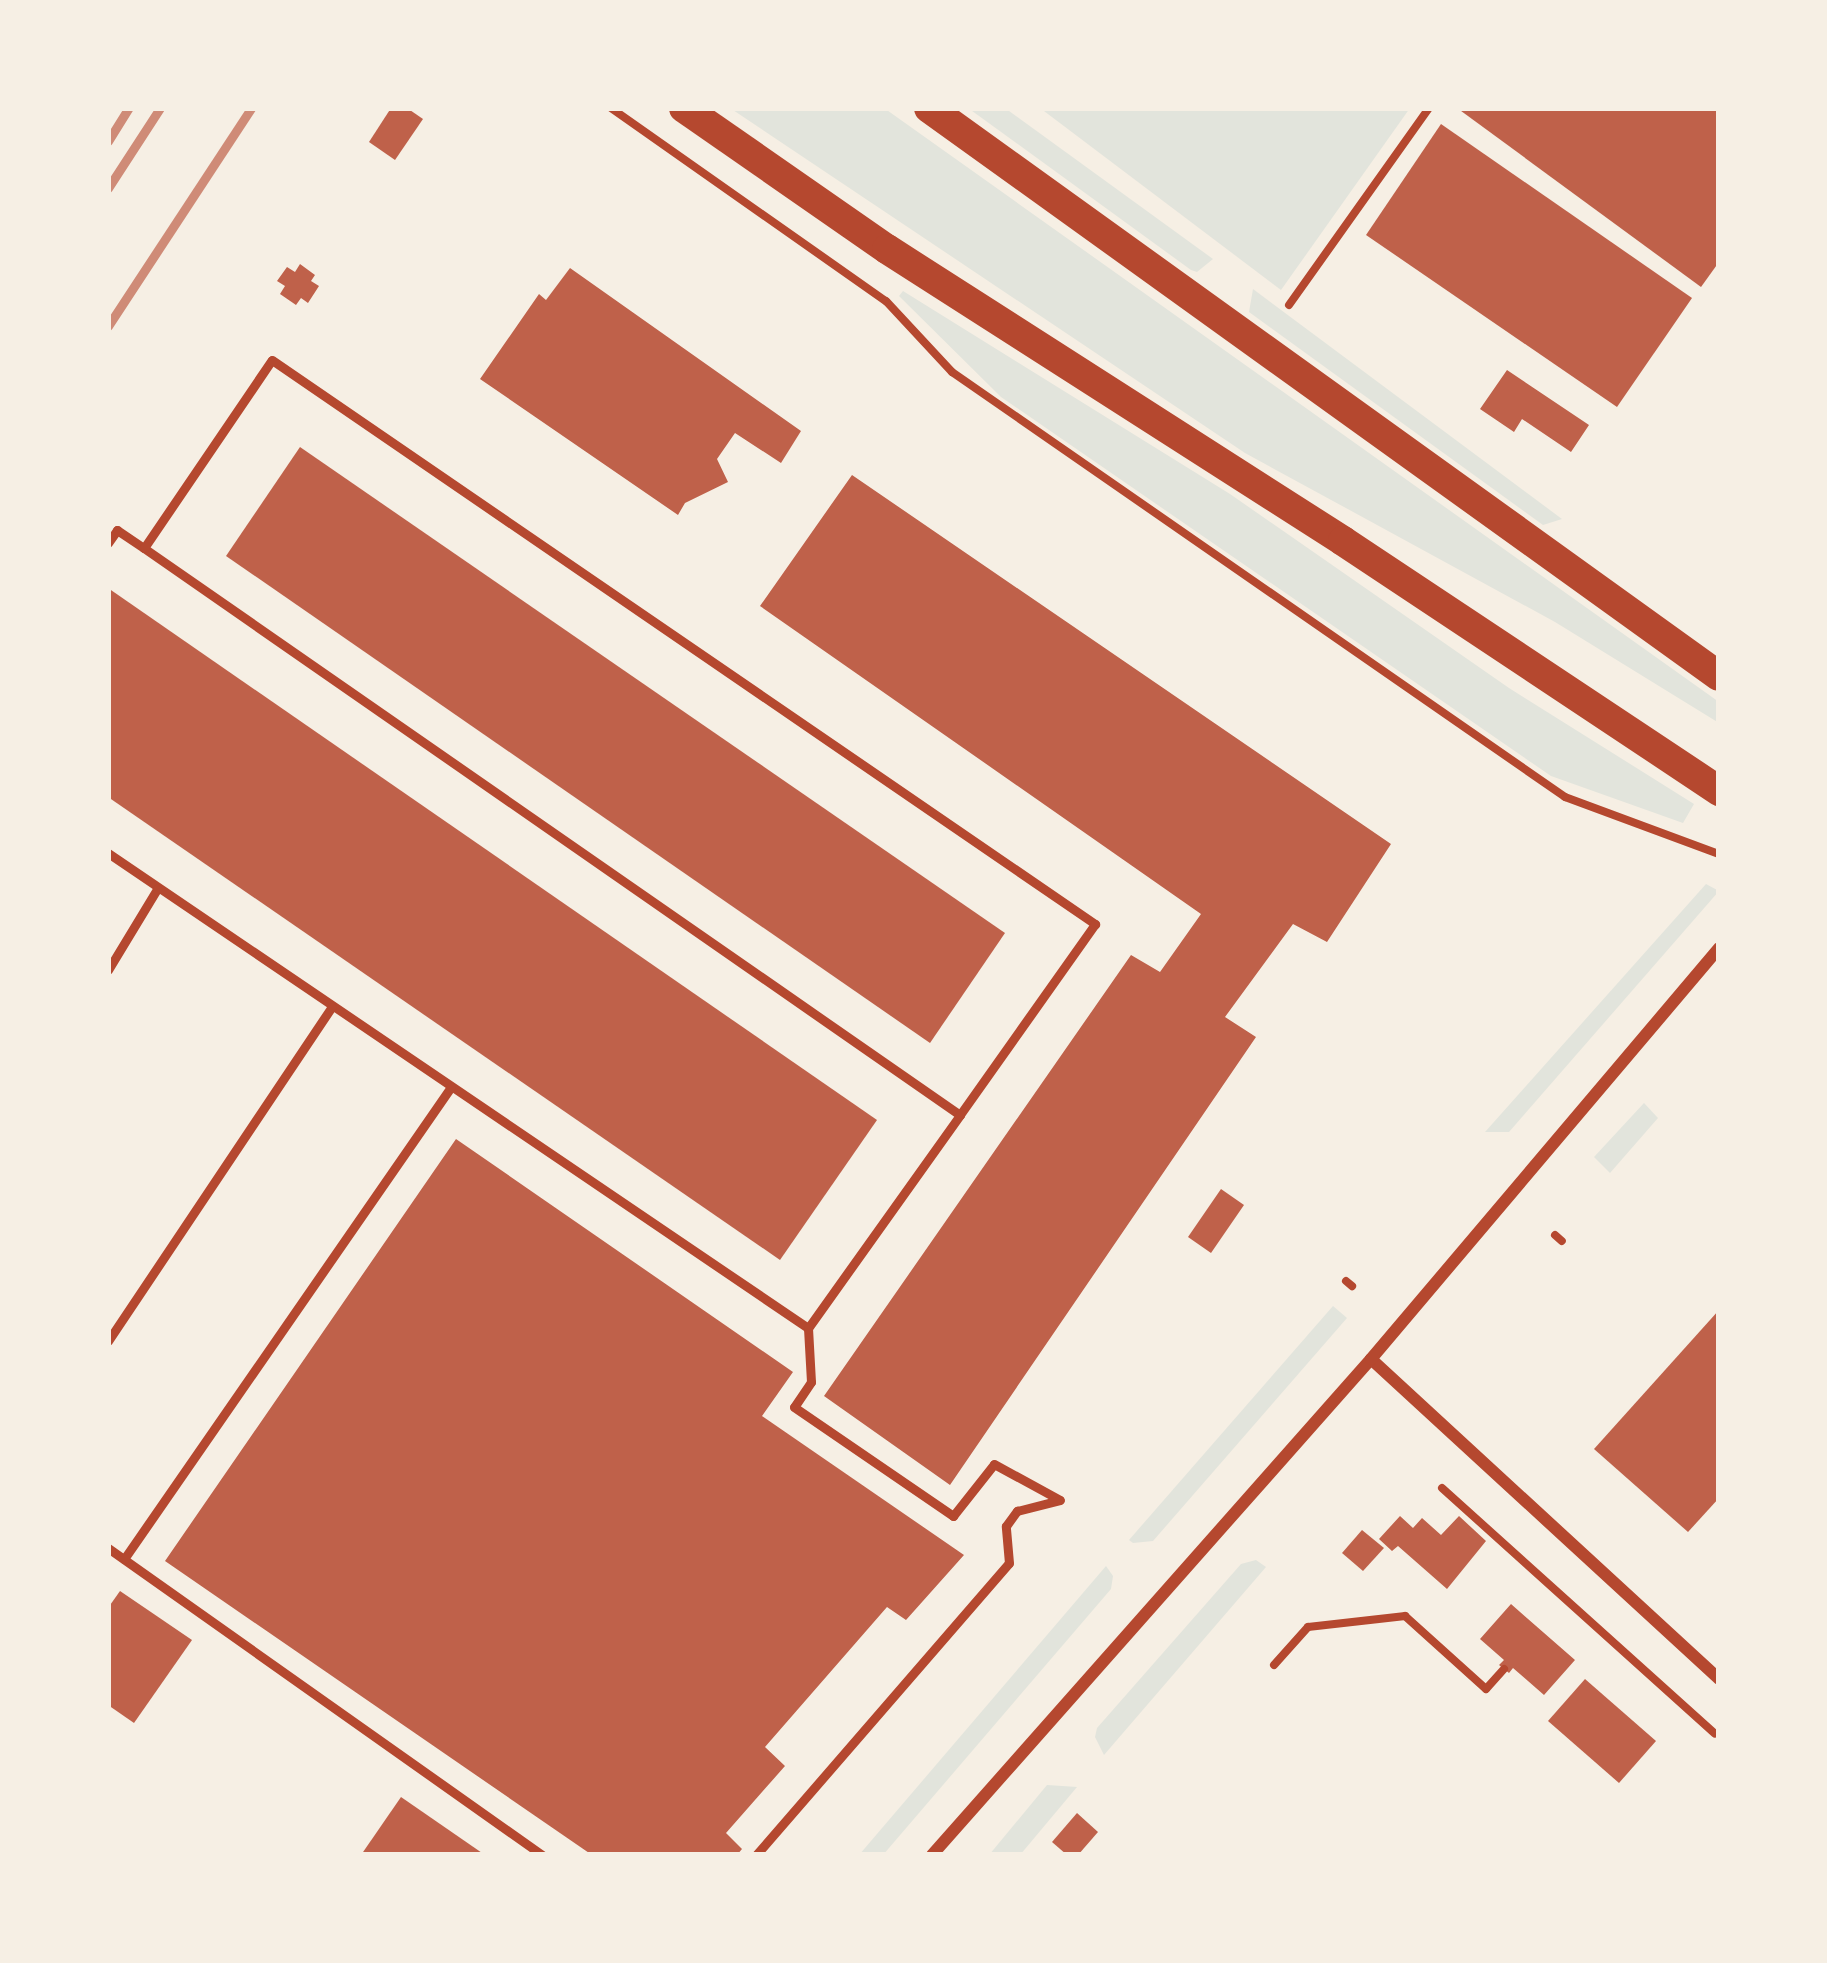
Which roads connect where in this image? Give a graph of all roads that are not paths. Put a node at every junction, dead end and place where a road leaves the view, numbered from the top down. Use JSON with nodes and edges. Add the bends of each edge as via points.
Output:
{"nodes":[{"id":1,"x":683,"y":108,"type":"edge"},
{"id":2,"x":928,"y":108,"type":"edge"},
{"id":3,"x":108,"y":543,"type":"edge"},
{"id":4,"x":144,"y":548,"type":"junction"},
{"id":5,"x":1719,"y":676,"type":"edge"},
{"id":6,"x":1719,"y":791,"type":"edge"},
{"id":7,"x":108,"y":854,"type":"edge"},
{"id":8,"x":157,"y":889,"type":"junction"},
{"id":9,"x":1719,"y":948,"type":"edge"},
{"id":10,"x":108,"y":970,"type":"edge"},
{"id":11,"x":332,"y":1006,"type":"junction"},
{"id":12,"x":451,"y":1087,"type":"junction"},
{"id":13,"x":960,"y":1115,"type":"junction"},
{"id":14,"x":808,"y":1328,"type":"junction"},
{"id":15,"x":108,"y":1341,"type":"edge"},
{"id":16,"x":1371,"y":1359,"type":"junction"},
{"id":17,"x":108,"y":1548,"type":"edge"},
{"id":18,"x":124,"y":1558,"type":"junction"},
{"id":19,"x":1719,"y":1679,"type":"edge"},
{"id":20,"x":536,"y":1852,"type":"edge"},
{"id":21,"x":756,"y":1855,"type":"edge"},
{"id":22,"x":932,"y":1855,"type":"edge"}],
"edges":[{"from":1,"to":6,"type":"main road"},
{"from":2,"to":5,"type":"main road"},
{"from":3,"to":4,"type":"lane","via":[[117,530]]},
{"from":4,"to":13,"type":"lane"},
{"from":4,"to":13,"type":"lane","via":[[272,360],[1095,924]]},
{"from":7,"to":8,"type":"lane"},
{"from":8,"to":10,"type":"lane"},
{"from":8,"to":11,"type":"lane"},
{"from":9,"to":16,"type":"street"},
{"from":11,"to":12,"type":"lane"},
{"from":11,"to":15,"type":"lane"},
{"from":12,"to":14,"type":"lane"},
{"from":12,"to":18,"type":"lane"},
{"from":13,"to":14,"type":"lane"},
{"from":14,"to":21,"type":"lane","via":[[811,1382],[794,1407],[953,1516],[994,1464],[1060,1499],[1018,1511],[1006,1526],[1009,1563]]},
{"from":16,"to":19,"type":"street"},
{"from":16,"to":22,"type":"street"},
{"from":17,"to":18,"type":"lane"},
{"from":18,"to":20,"type":"lane"}]}
